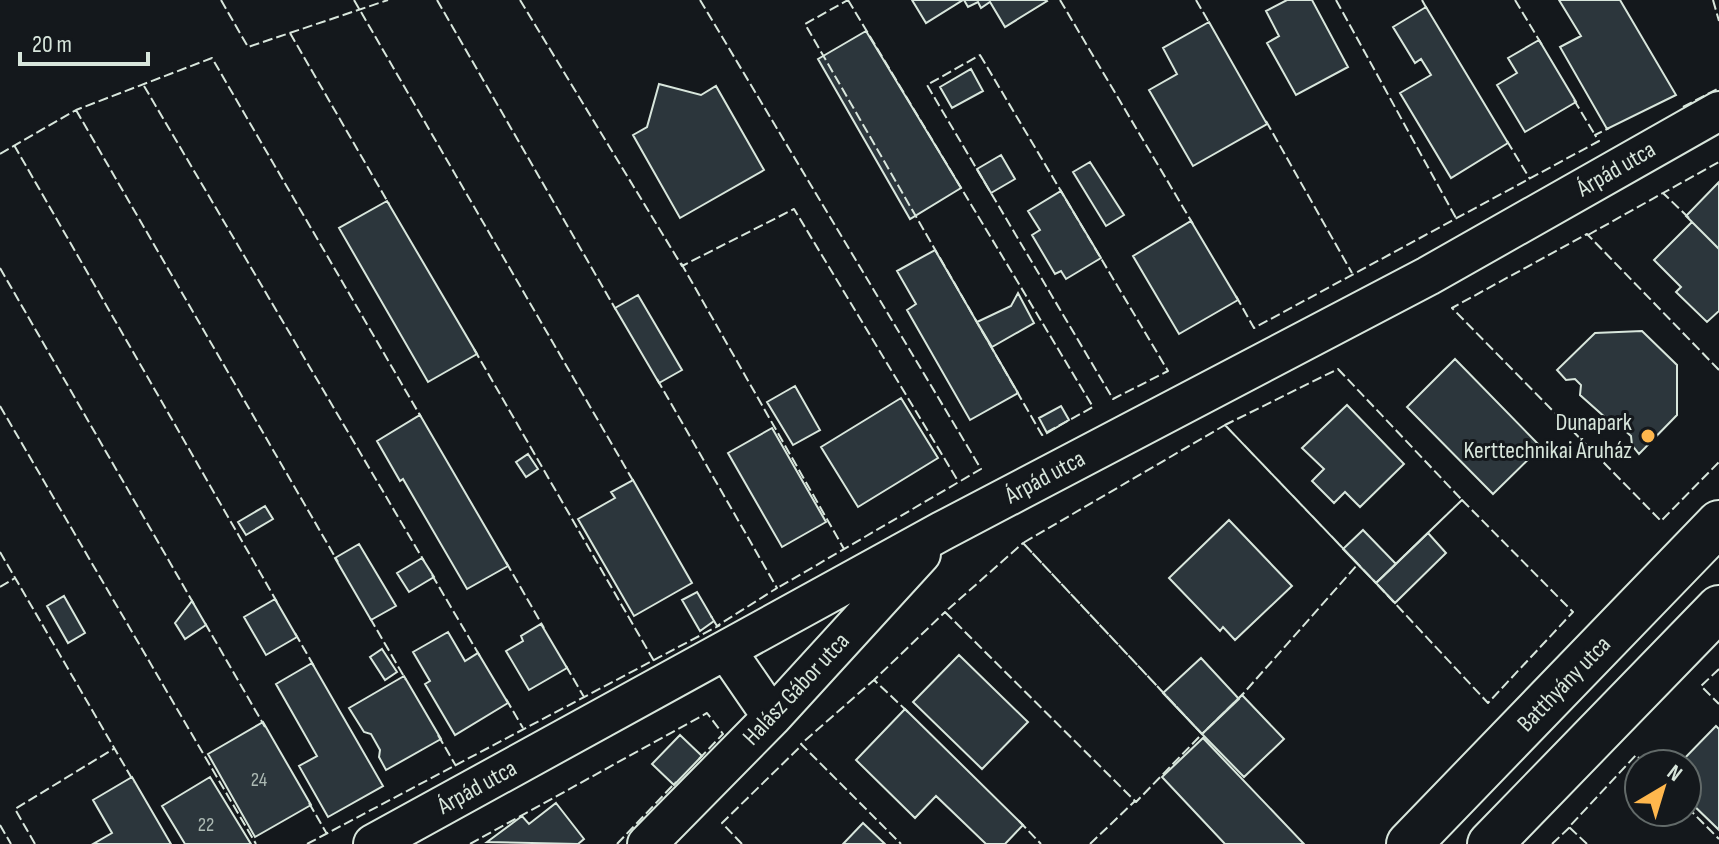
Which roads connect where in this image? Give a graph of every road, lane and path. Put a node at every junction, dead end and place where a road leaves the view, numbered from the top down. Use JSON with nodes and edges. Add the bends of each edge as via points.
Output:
{"nodes":[{"id":1,"x":1719,"y":111,"type":"edge"},
{"id":2,"x":1719,"y":523,"type":"edge"},
{"id":3,"x":942,"y":531,"type":"junction"},
{"id":4,"x":1719,"y":608,"type":"edge"},
{"id":5,"x":726,"y":650,"type":"junction"},
{"id":6,"x":772,"y":717,"type":"junction"},
{"id":7,"x":373,"y":844,"type":"edge"},
{"id":8,"x":647,"y":844,"type":"edge"},
{"id":9,"x":1409,"y":844,"type":"edge"},
{"id":10,"x":1490,"y":844,"type":"edge"}],
"edges":[{"from":1,"to":3,"type":"street","name":"Árpád utca","via":[[1428,276]]},
{"from":2,"to":9,"type":"main road","name":"Batthyány utca"},
{"from":3,"to":5,"type":"street","name":"Árpád utca"},
{"from":3,"to":6,"type":"street","name":"Halász Gábor utca"},
{"from":4,"to":10,"type":"main road"},
{"from":5,"to":6,"type":"street"},
{"from":5,"to":7,"type":"street","name":"Árpád utca"},
{"from":6,"to":8,"type":"street","name":"Halász Gábor utca"}]}
